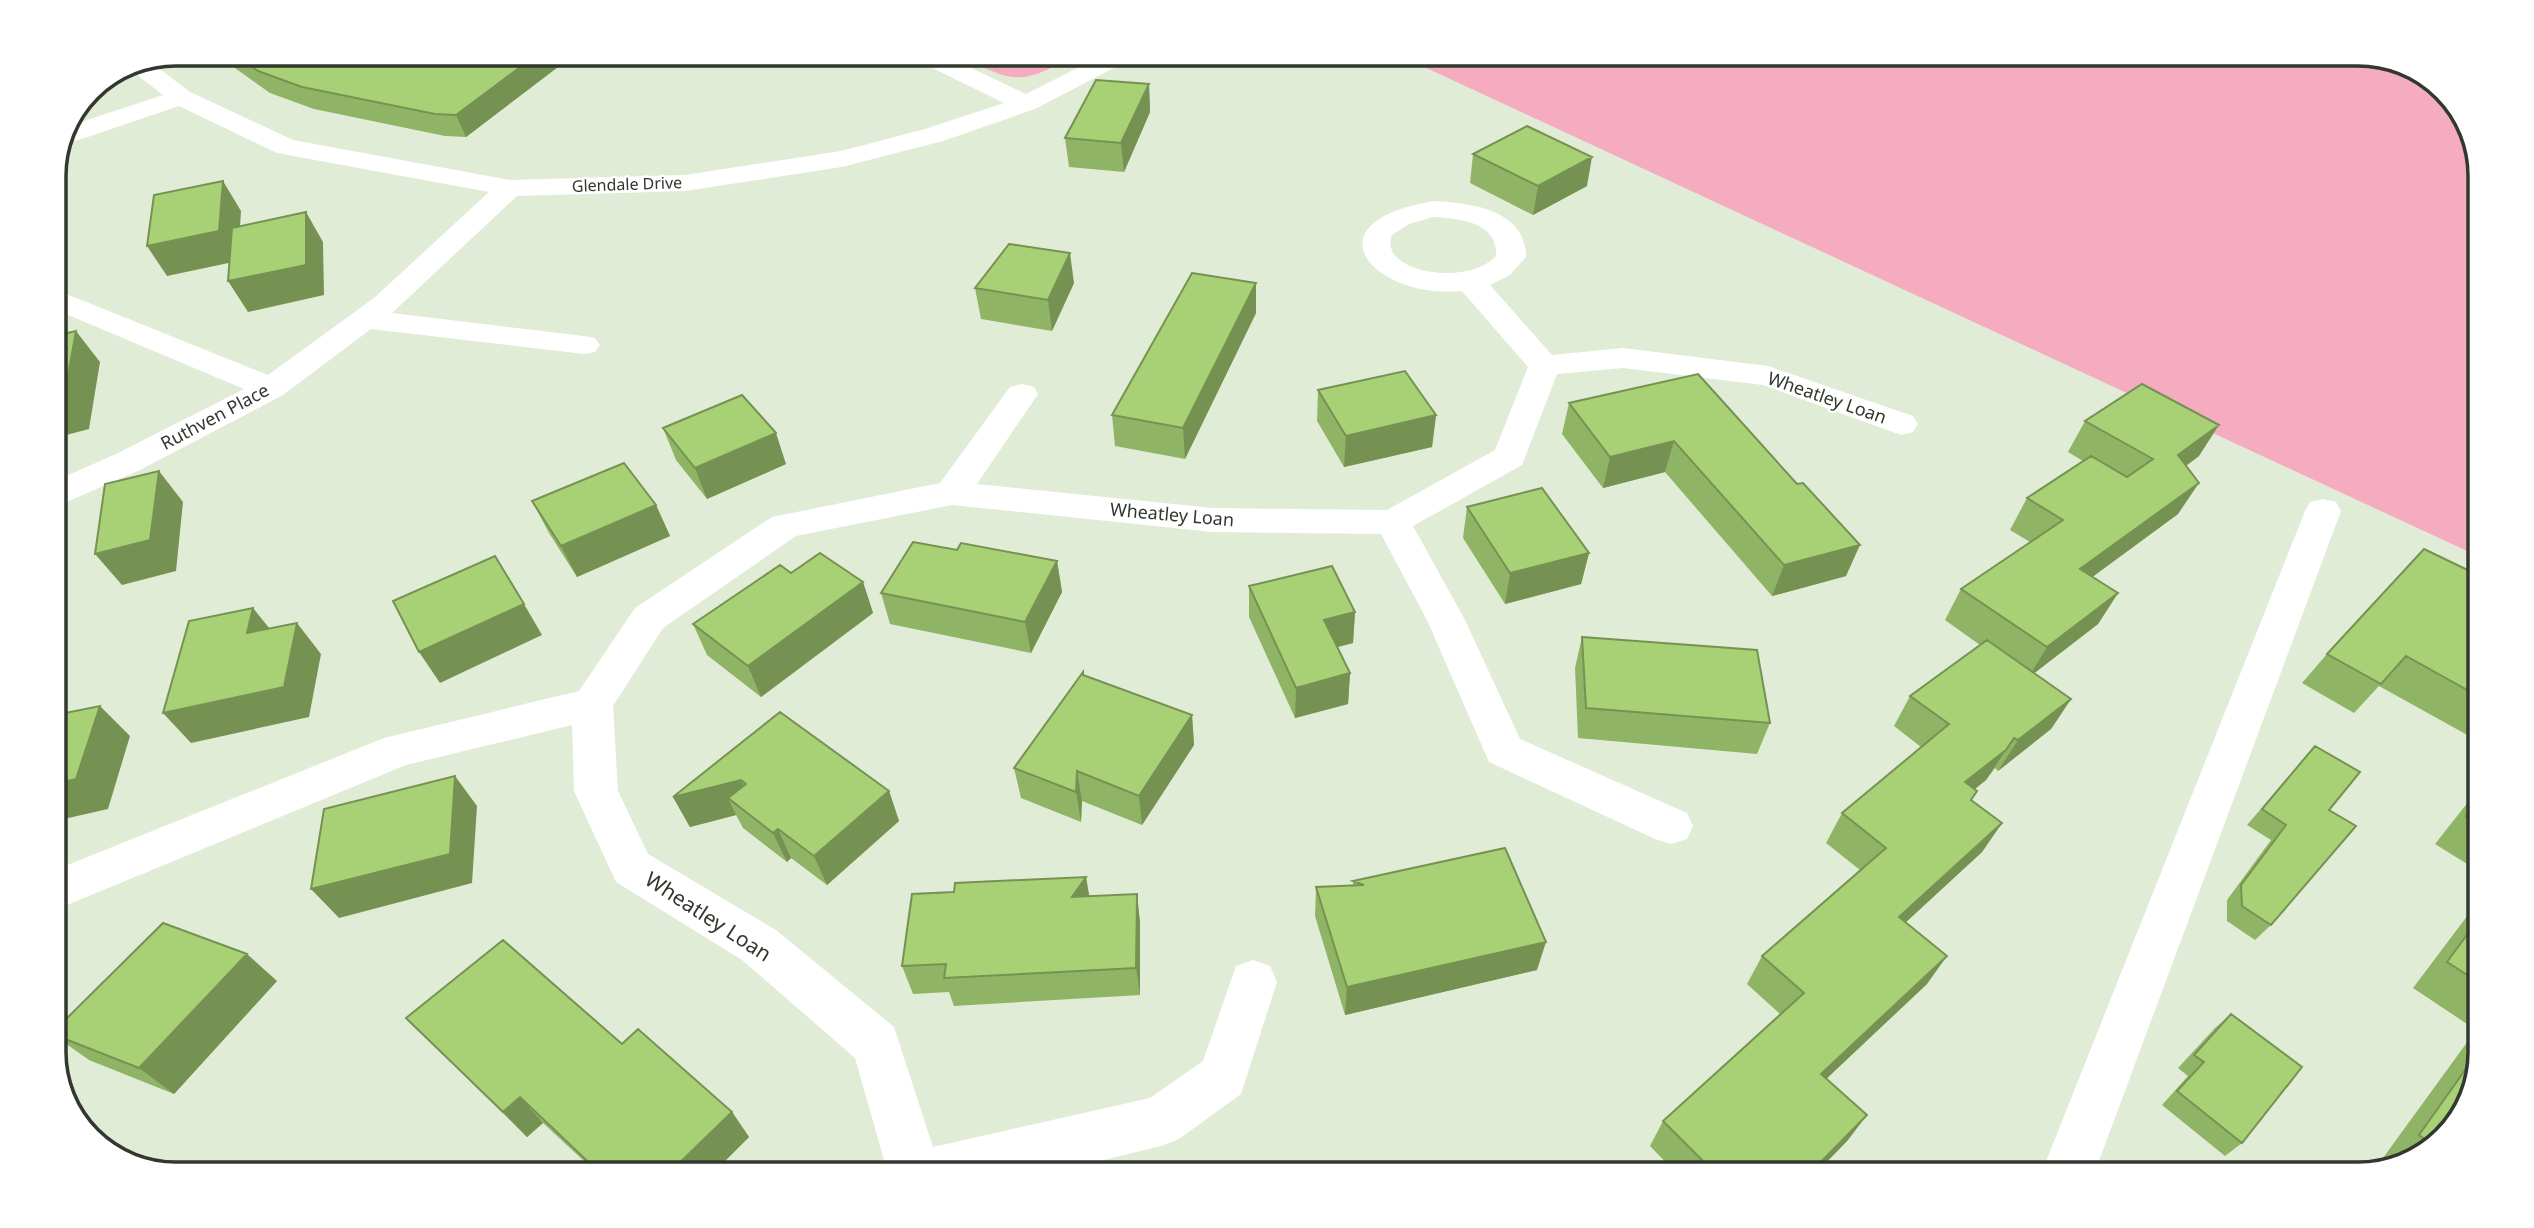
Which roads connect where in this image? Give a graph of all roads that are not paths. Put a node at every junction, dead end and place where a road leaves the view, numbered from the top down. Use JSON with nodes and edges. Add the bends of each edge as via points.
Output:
{"nodes":[{"id":1,"x":947,"y":66,"type":"edge"},
{"id":2,"x":1102,"y":66,"type":"edge"},
{"id":3,"x":147,"y":71,"type":"edge"},
{"id":4,"x":181,"y":97,"type":"junction"},
{"id":5,"x":1026,"y":104,"type":"junction"},
{"id":6,"x":76,"y":132,"type":"edge"},
{"id":7,"x":510,"y":188,"type":"junction"},
{"id":8,"x":1470,"y":281,"type":"dead end"},
{"id":9,"x":67,"y":303,"type":"edge"},
{"id":10,"x":365,"y":319,"type":"junction"},
{"id":11,"x":584,"y":345,"type":"dead end"},
{"id":12,"x":1544,"y":366,"type":"junction"},
{"id":13,"x":271,"y":388,"type":"junction"},
{"id":14,"x":1022,"y":394,"type":"dead end"},
{"id":15,"x":1901,"y":424,"type":"dead end"},
{"id":16,"x":67,"y":489,"type":"edge"},
{"id":17,"x":952,"y":493,"type":"junction"},
{"id":18,"x":2323,"y":512,"type":"dead end"},
{"id":19,"x":1393,"y":522,"type":"junction"},
{"id":20,"x":592,"y":704,"type":"junction"},
{"id":21,"x":1671,"y":827,"type":"dead end"},
{"id":22,"x":67,"y":885,"type":"edge"},
{"id":23,"x":1253,"y":982,"type":"dead end"},
{"id":24,"x":911,"y":1162,"type":"edge"},
{"id":25,"x":985,"y":1162,"type":"edge"},
{"id":26,"x":2072,"y":1162,"type":"edge"}],
"edges":[{"from":1,"to":5,"type":"street"},
{"from":2,"to":5,"type":"street","name":"Glendale Drive"},
{"from":3,"to":4,"type":"street","name":"Glendale Drive"},
{"from":4,"to":6,"type":"street"},
{"from":4,"to":7,"type":"street","name":"Glendale Drive","via":[[286,147]]},
{"from":5,"to":7,"type":"street","name":"Glendale Drive","via":[[842,159],[685,183]]},
{"from":7,"to":10,"type":"street","name":"Ruthven Place"},
{"from":8,"to":12,"type":"street"},
{"from":9,"to":13,"type":"street"},
{"from":10,"to":11,"type":"street"},
{"from":10,"to":13,"type":"street","name":"Ruthven Place"},
{"from":12,"to":15,"type":"street","name":"Wheatley Loan","via":[[1623,358],[1768,376]]},
{"from":12,"to":19,"type":"street","name":"Wheatley Loan","via":[[1510,457]]},
{"from":13,"to":16,"type":"street","name":"Ruthven Place"},
{"from":14,"to":17,"type":"street"},
{"from":17,"to":19,"type":"street","name":"Wheatley Loan","via":[[1213,520]]},
{"from":17,"to":20,"type":"street","name":"Wheatley Loan","via":[[785,526],[649,618]]},
{"from":18,"to":26,"type":"street"},
{"from":19,"to":21,"type":"street","via":[[1446,620],[1504,750]]},
{"from":20,"to":22,"type":"street","via":[[399,750]]},
{"from":20,"to":24,"type":"street","name":"Wheatley Loan","via":[[596,791],[632,869],[759,945],[876,1044]]},
{"from":23,"to":25,"type":"street","via":[[1223,1077],[1161,1121]]}]}
